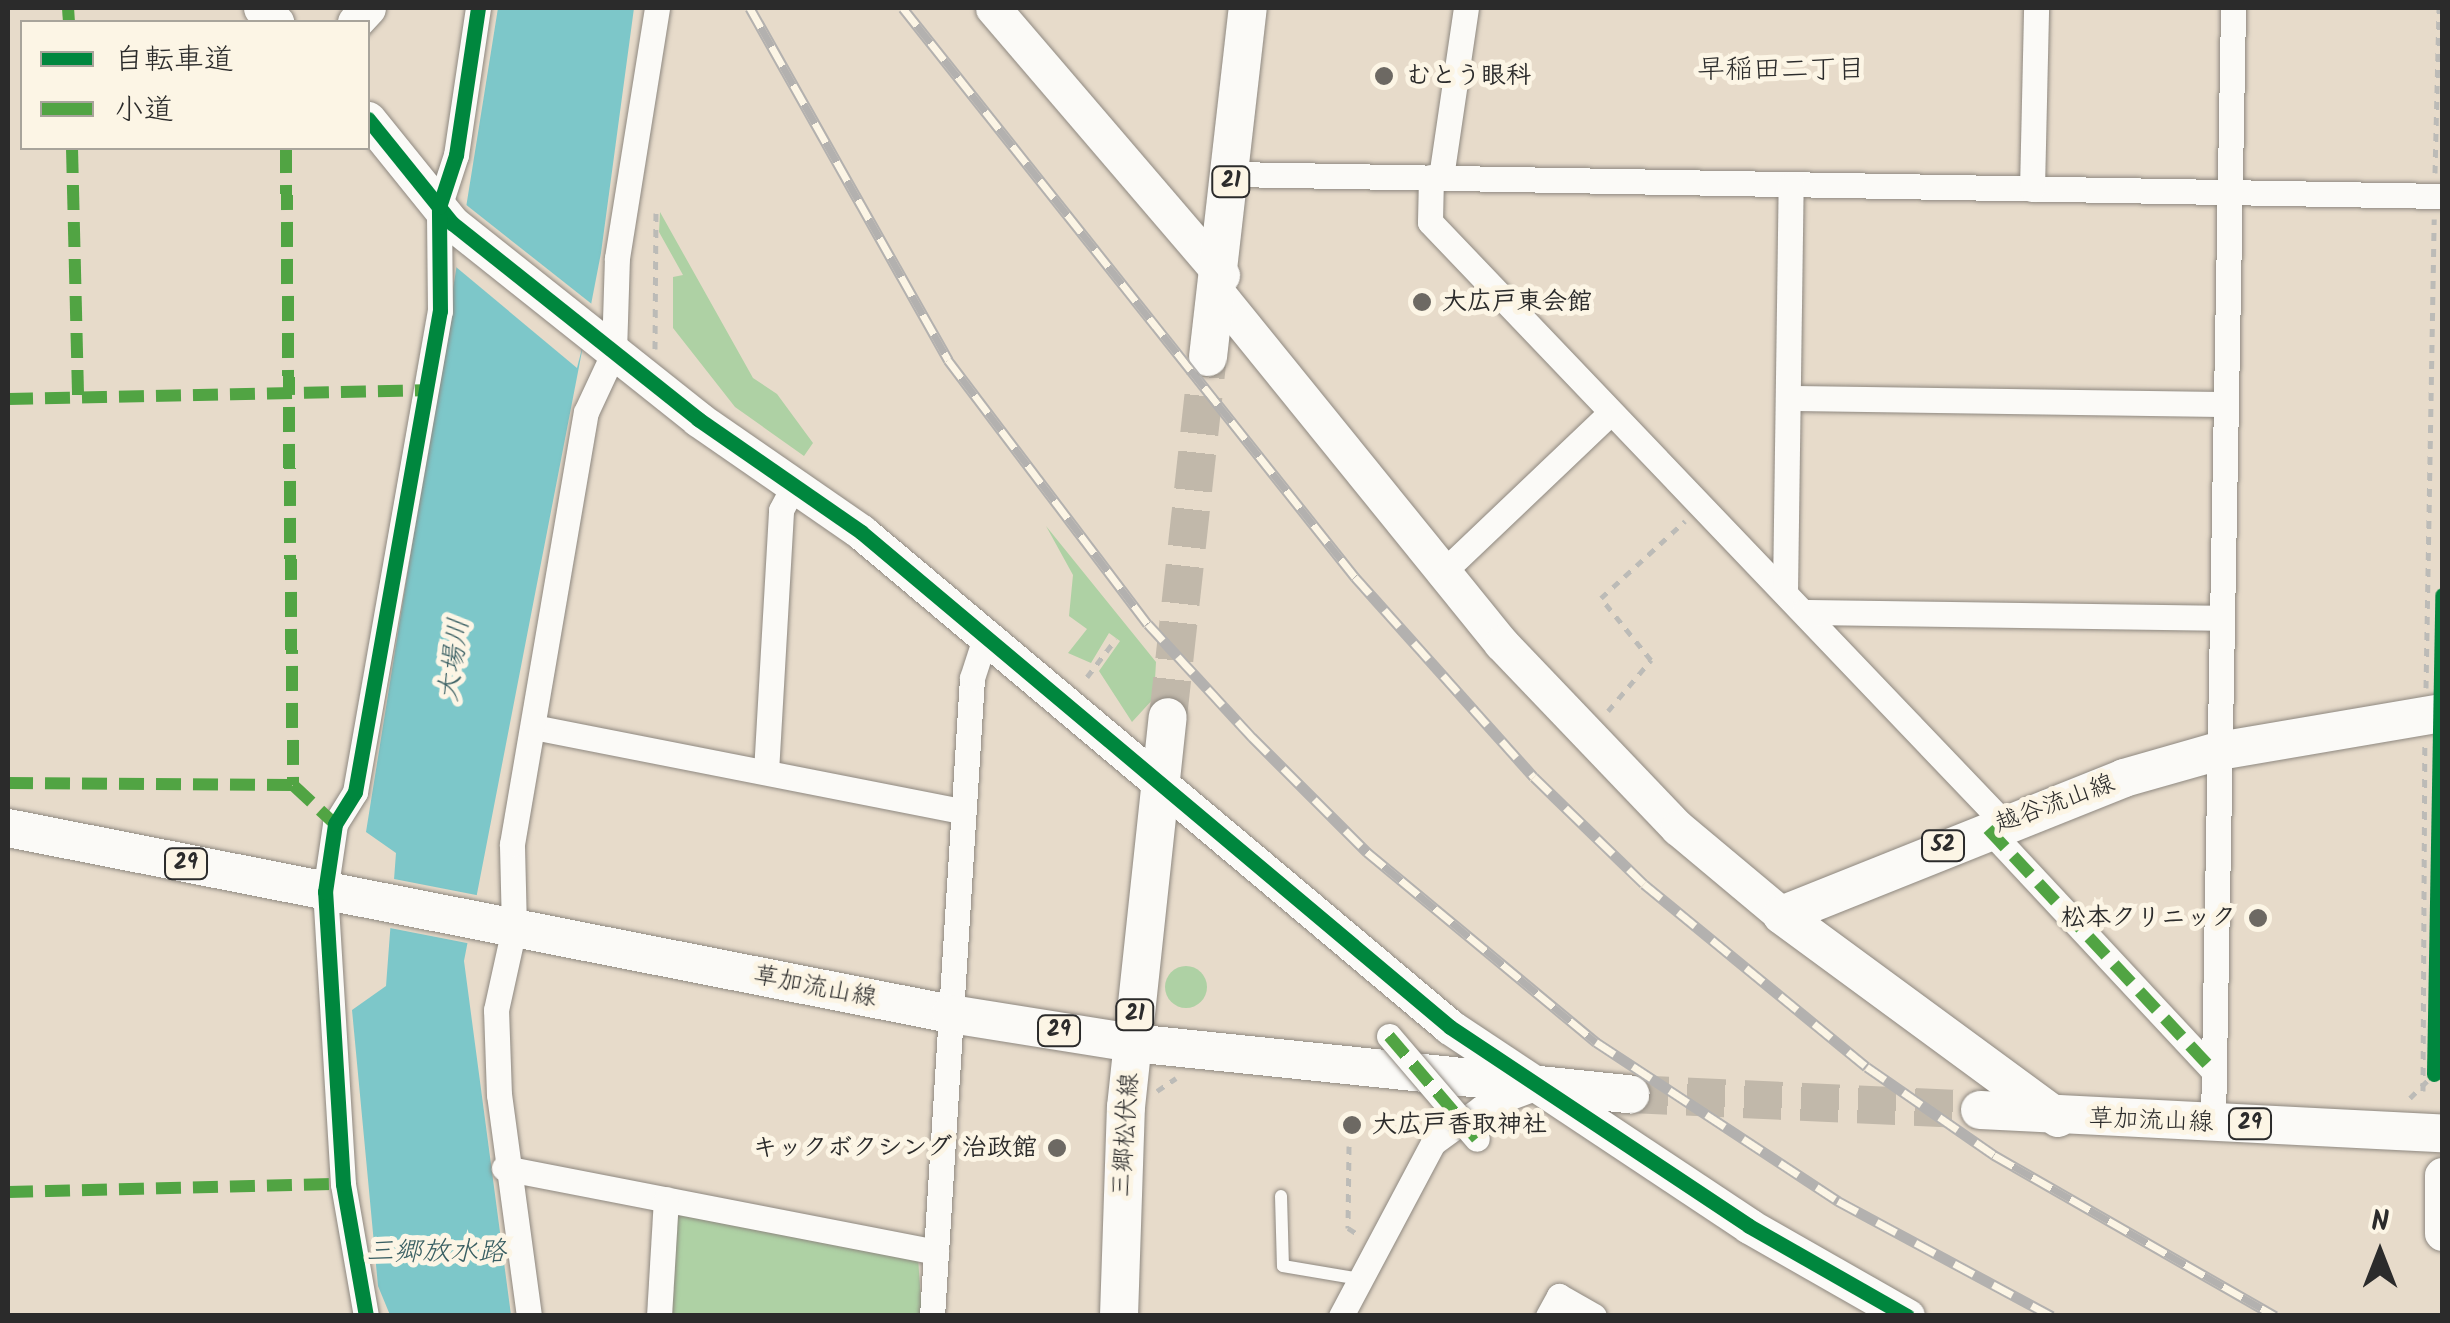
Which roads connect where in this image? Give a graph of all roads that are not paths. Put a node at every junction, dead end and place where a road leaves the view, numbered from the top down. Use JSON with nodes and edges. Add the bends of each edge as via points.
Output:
{"nodes":[{"id":1,"x":478,"y":8,"type":"edge"},
{"id":2,"x":657,"y":8,"type":"edge"},
{"id":3,"x":994,"y":8,"type":"edge"},
{"id":4,"x":1248,"y":8,"type":"edge"},
{"id":5,"x":1466,"y":8,"type":"edge"},
{"id":6,"x":2036,"y":8,"type":"edge"},
{"id":7,"x":2234,"y":8,"type":"edge"},
{"id":8,"x":370,"y":121,"type":"edge"},
{"id":9,"x":1232,"y":174,"type":"junction"},
{"id":10,"x":1436,"y":176,"type":"junction"},
{"id":11,"x":1791,"y":185,"type":"junction"},
{"id":12,"x":2032,"y":188,"type":"junction"},
{"id":13,"x":2231,"y":193,"type":"junction"},
{"id":14,"x":2439,"y":196,"type":"edge"},
{"id":15,"x":445,"y":215,"type":"junction"},
{"id":16,"x":1221,"y":286,"type":"junction"},
{"id":17,"x":604,"y":344,"type":"junction"},
{"id":18,"x":1208,"y":356,"type":"tunnel mouth"},
{"id":19,"x":1790,"y":398,"type":"junction"},
{"id":20,"x":2225,"y":404,"type":"junction"},
{"id":21,"x":1611,"y":412,"type":"junction"},
{"id":22,"x":794,"y":486,"type":"junction"},
{"id":23,"x":1440,"y":575,"type":"junction"},
{"id":24,"x":1785,"y":592,"type":"junction"},
{"id":25,"x":1804,"y":612,"type":"junction"},
{"id":26,"x":2221,"y":618,"type":"junction"},
{"id":27,"x":985,"y":638,"type":"junction"},
{"id":28,"x":2435,"y":715,"type":"edge"},
{"id":29,"x":1168,"y":717,"type":"tunnel mouth"},
{"id":30,"x":533,"y":726,"type":"junction"},
{"id":31,"x":2218,"y":752,"type":"junction"},
{"id":32,"x":766,"y":772,"type":"junction"},
{"id":33,"x":1158,"y":784,"type":"junction"},
{"id":34,"x":963,"y":811,"type":"junction"},
{"id":35,"x":1996,"y":826,"type":"junction"},
{"id":36,"x":8,"y":828,"type":"edge"},
{"id":37,"x":324,"y":892,"type":"junction"},
{"id":38,"x":1782,"y":915,"type":"junction"},
{"id":39,"x":504,"y":926,"type":"junction"},
{"id":40,"x":951,"y":1014,"type":"junction"},
{"id":41,"x":1389,"y":1036,"type":"dead end"},
{"id":42,"x":1132,"y":1043,"type":"junction"},
{"id":43,"x":2213,"y":1070,"type":"junction"},
{"id":44,"x":1540,"y":1086,"type":"junction"},
{"id":45,"x":1630,"y":1094,"type":"tunnel mouth"},
{"id":46,"x":1980,"y":1110,"type":"tunnel mouth"},
{"id":47,"x":2058,"y":1118,"type":"junction"},
{"id":48,"x":2213,"y":1122,"type":"junction"},
{"id":49,"x":2442,"y":1133,"type":"edge"},
{"id":50,"x":1477,"y":1138,"type":"dead end"},
{"id":51,"x":504,"y":1168,"type":"junction"},
{"id":52,"x":2442,"y":1174,"type":"edge"},
{"id":53,"x":1281,"y":1196,"type":"dead end"},
{"id":54,"x":666,"y":1199,"type":"junction"},
{"id":55,"x":2442,"y":1233,"type":"edge"},
{"id":56,"x":936,"y":1252,"type":"junction"},
{"id":57,"x":1360,"y":1279,"type":"junction"},
{"id":58,"x":1863,"y":1305,"type":"edge"},
{"id":59,"x":366,"y":1316,"type":"edge"},
{"id":60,"x":529,"y":1316,"type":"edge"},
{"id":61,"x":659,"y":1316,"type":"edge"},
{"id":62,"x":932,"y":1316,"type":"edge"},
{"id":63,"x":1119,"y":1316,"type":"edge"},
{"id":64,"x":1341,"y":1316,"type":"edge"},
{"id":65,"x":1548,"y":1316,"type":"edge"},
{"id":66,"x":1594,"y":1316,"type":"edge"},
{"id":67,"x":1907,"y":1316,"type":"edge"}],
"edges":[{"from":1,"to":15,"type":"street"},
{"from":2,"to":17,"type":"street"},
{"from":3,"to":16,"type":"street"},
{"from":4,"to":9,"type":"main road","number":"21"},
{"from":5,"to":10,"type":"street"},
{"from":6,"to":12,"type":"street"},
{"from":7,"to":13,"type":"street"},
{"from":8,"to":15,"type":"street"},
{"from":9,"to":10,"type":"street"},
{"from":9,"to":16,"type":"main road","number":"21"},
{"from":10,"to":11,"type":"street"},
{"from":10,"to":21,"type":"street","via":[[1430,222]]},
{"from":11,"to":12,"type":"street"},
{"from":11,"to":19,"type":"street"},
{"from":12,"to":13,"type":"street"},
{"from":13,"to":14,"type":"street"},
{"from":13,"to":20,"type":"street"},
{"from":15,"to":17,"type":"street"},
{"from":15,"to":37,"type":"street","via":[[440,311],[354,792],[335,824]]},
{"from":16,"to":18,"type":"main road","number":"21"},
{"from":16,"to":23,"type":"street"},
{"from":17,"to":22,"type":"street"},
{"from":17,"to":30,"type":"street","via":[[586,412]]},
{"from":19,"to":20,"type":"street"},
{"from":19,"to":24,"type":"street"},
{"from":20,"to":26,"type":"street"},
{"from":21,"to":23,"type":"street"},
{"from":21,"to":24,"type":"street"},
{"from":22,"to":27,"type":"street"},
{"from":22,"to":32,"type":"street","via":[[782,510]]},
{"from":23,"to":38,"type":"street","via":[[1678,828]]},
{"from":24,"to":25,"type":"street"},
{"from":25,"to":26,"type":"street"},
{"from":25,"to":35,"type":"street"},
{"from":26,"to":31,"type":"street"},
{"from":27,"to":33,"type":"street"},
{"from":27,"to":34,"type":"street","via":[[974,654]]},
{"from":28,"to":31,"type":"main road","name":"越谷流山線","number":"52"},
{"from":29,"to":33,"type":"main road","name":"三郷松伏線","number":"21"},
{"from":30,"to":32,"type":"street"},
{"from":30,"to":39,"type":"street"},
{"from":31,"to":35,"type":"main road","name":"越谷流山線","number":"52"},
{"from":31,"to":43,"type":"street"},
{"from":32,"to":34,"type":"street"},
{"from":33,"to":42,"type":"main road","name":"三郷松伏線","number":"21"},
{"from":33,"to":44,"type":"street","via":[[1450,1027]]},
{"from":34,"to":40,"type":"street"},
{"from":35,"to":38,"type":"main road","name":"越谷流山線","number":"52"},
{"from":35,"to":43,"type":"street"},
{"from":36,"to":37,"type":"main road","name":"草加流山線","number":"29"},
{"from":37,"to":39,"type":"main road","name":"草加流山線","number":"29"},
{"from":37,"to":59,"type":"street","via":[[343,1184]]},
{"from":38,"to":47,"type":"main road"},
{"from":39,"to":40,"type":"main road","name":"草加流山線","number":"29"},
{"from":39,"to":51,"type":"street","via":[[496,1010]]},
{"from":40,"to":42,"type":"main road","name":"草加流山線","number":"29"},
{"from":40,"to":56,"type":"street"},
{"from":41,"to":50,"type":"street","bridge":true},
{"from":42,"to":44,"type":"main road","name":"草加流山線","number":"29"},
{"from":42,"to":63,"type":"main road","name":"三郷松伏線","number":"21"},
{"from":43,"to":48,"type":"street"},
{"from":44,"to":45,"type":"main road","name":"草加流山線","number":"29"},
{"from":44,"to":57,"type":"street","via":[[1481,1108],[1433,1143]]},
{"from":44,"to":58,"type":"street"},
{"from":46,"to":47,"type":"main road","name":"草加流山線","number":"29"},
{"from":47,"to":48,"type":"main road","name":"草加流山線","number":"29"},
{"from":48,"to":49,"type":"main road","name":"草加流山線","number":"29"},
{"from":51,"to":54,"type":"street"},
{"from":51,"to":60,"type":"street"},
{"from":52,"to":55,"type":"street"},
{"from":53,"to":57,"type":"lane","via":[[1283,1266]]},
{"from":54,"to":56,"type":"street"},
{"from":54,"to":61,"type":"street"},
{"from":56,"to":62,"type":"street"},
{"from":57,"to":64,"type":"street"},
{"from":58,"to":67,"type":"street"},
{"from":65,"to":66,"type":"street","via":[[1559,1296]]}]}
